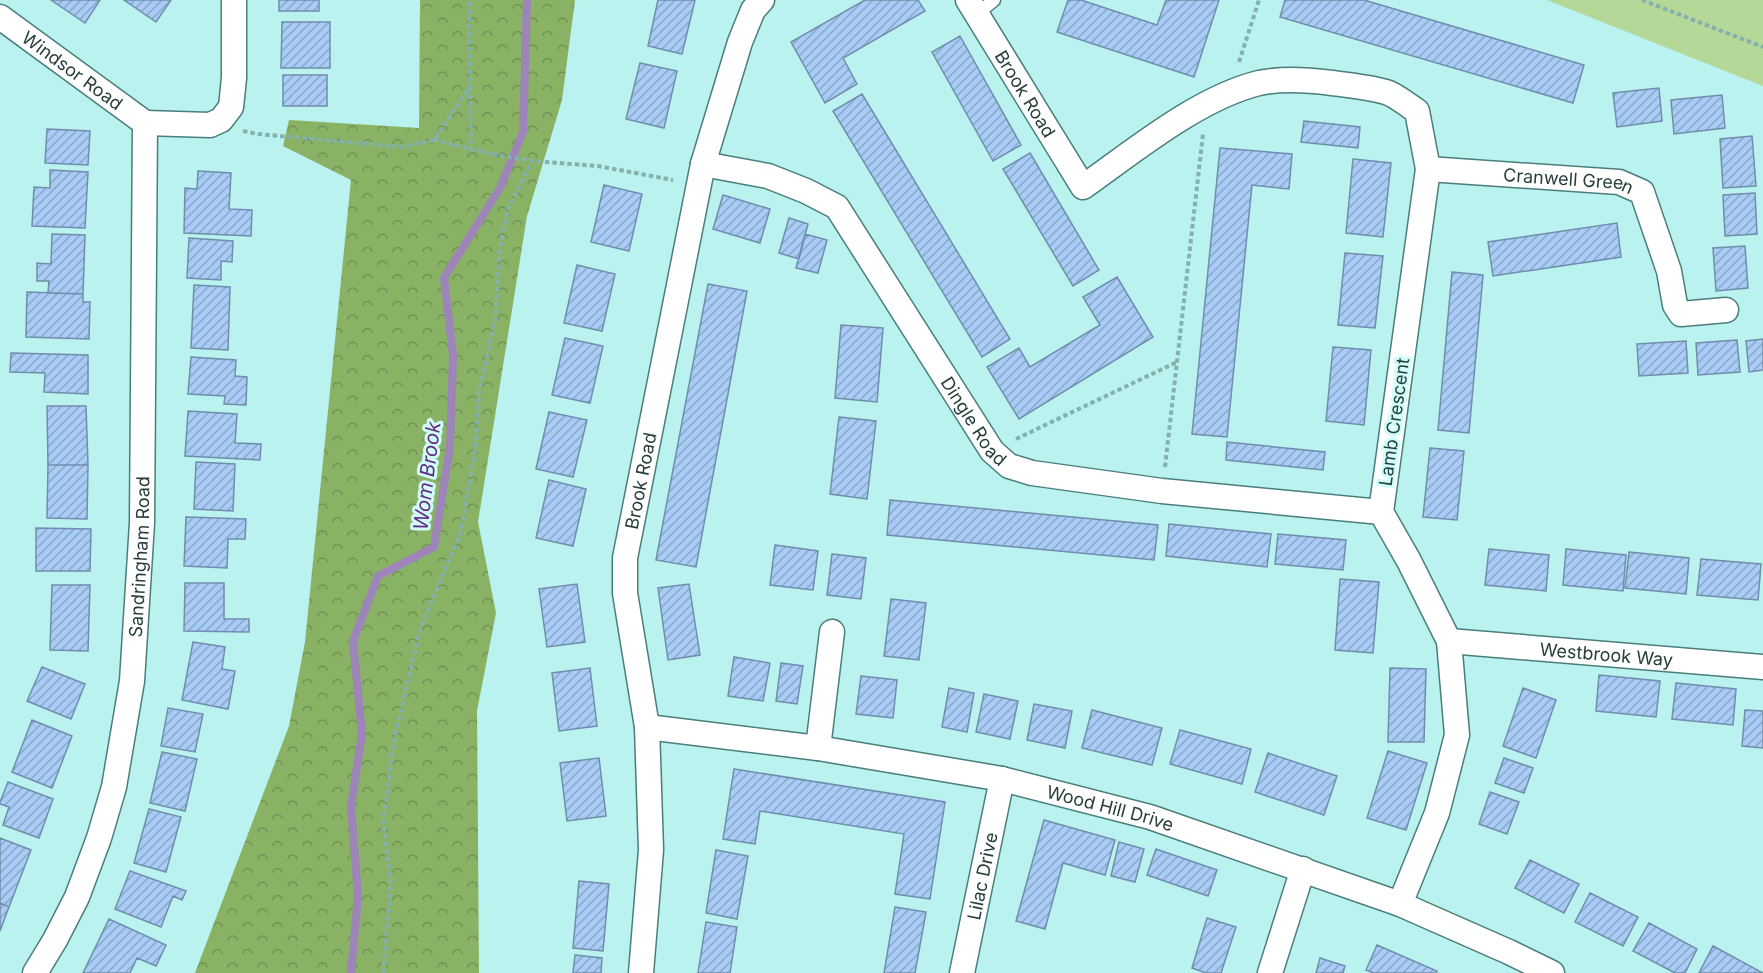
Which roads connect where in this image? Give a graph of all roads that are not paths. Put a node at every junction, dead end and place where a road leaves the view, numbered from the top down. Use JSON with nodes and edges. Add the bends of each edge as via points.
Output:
{"nodes":[{"id":1,"x":234,"y":0,"type":"edge"},
{"id":2,"x":762,"y":0,"type":"edge"},
{"id":3,"x":980,"y":5,"type":"edge"},
{"id":4,"x":0,"y":17,"type":"edge"},
{"id":5,"x":145,"y":123,"type":"junction"},
{"id":6,"x":702,"y":164,"type":"junction"},
{"id":7,"x":1428,"y":169,"type":"junction"},
{"id":8,"x":1083,"y":187,"type":"joint"},
{"id":9,"x":1726,"y":310,"type":"dead end"},
{"id":10,"x":1381,"y":512,"type":"junction"},
{"id":11,"x":832,"y":632,"type":"dead end"},
{"id":12,"x":1449,"y":640,"type":"junction"},
{"id":13,"x":1763,"y":667,"type":"edge"},
{"id":14,"x":647,"y":727,"type":"junction"},
{"id":15,"x":818,"y":748,"type":"junction"},
{"id":16,"x":1002,"y":779,"type":"junction"},
{"id":17,"x":1303,"y":869,"type":"junction"},
{"id":18,"x":1400,"y":904,"type":"junction"},
{"id":19,"x":35,"y":973,"type":"edge"},
{"id":20,"x":641,"y":973,"type":"edge"},
{"id":21,"x":962,"y":973,"type":"edge"},
{"id":22,"x":1270,"y":973,"type":"edge"},
{"id":23,"x":1552,"y":973,"type":"edge"}],
"edges":[{"from":1,"to":5,"type":"street","via":[[231,107],[221,120],[210,125]]},
{"from":2,"to":6,"type":"street","name":"Brook Road","via":[[753,10],[740,42]]},
{"from":3,"to":8,"type":"street","name":"Brook Road"},
{"from":4,"to":5,"type":"street","name":"Windsor Road"},
{"from":5,"to":19,"type":"street","name":"Sandringham Road","via":[[142,523],[132,681],[114,787],[99,838],[77,897]]},
{"from":6,"to":10,"type":"street","name":"Dingle Road","via":[[768,177],[837,207],[992,451],[1009,466],[1032,473],[1162,491]]},
{"from":6,"to":14,"type":"street","name":"Brook Road","via":[[625,558],[625,593]]},
{"from":7,"to":8,"type":"street","name":"Lamb Crescent","via":[[1417,111],[1388,93],[1305,80],[1262,83],[1229,92],[1161,132]]},
{"from":7,"to":9,"type":"street","name":"Cranwell Green","via":[[1619,182],[1642,192],[1681,314]]},
{"from":7,"to":10,"type":"street","name":"Lamb Crescent"},
{"from":10,"to":12,"type":"street","name":"Lamb Crescent"},
{"from":11,"to":15,"type":"street"},
{"from":12,"to":13,"type":"street","name":"Westbrook Way"},
{"from":12,"to":18,"type":"street","name":"Lamb Crescent","via":[[1457,735],[1437,813]]},
{"from":14,"to":15,"type":"street","name":"Wood Hill Drive"},
{"from":14,"to":20,"type":"street","name":"Brook Road","via":[[651,850]]},
{"from":15,"to":16,"type":"street","name":"Wood Hill Drive"},
{"from":16,"to":17,"type":"street","name":"Wood Hill Drive","via":[[1150,817]]},
{"from":16,"to":21,"type":"street","name":"Lilac Drive"},
{"from":17,"to":18,"type":"street","name":"Wood Hill Drive"},
{"from":17,"to":22,"type":"street"},
{"from":18,"to":23,"type":"street","name":"Wood Hill Drive"}]}
